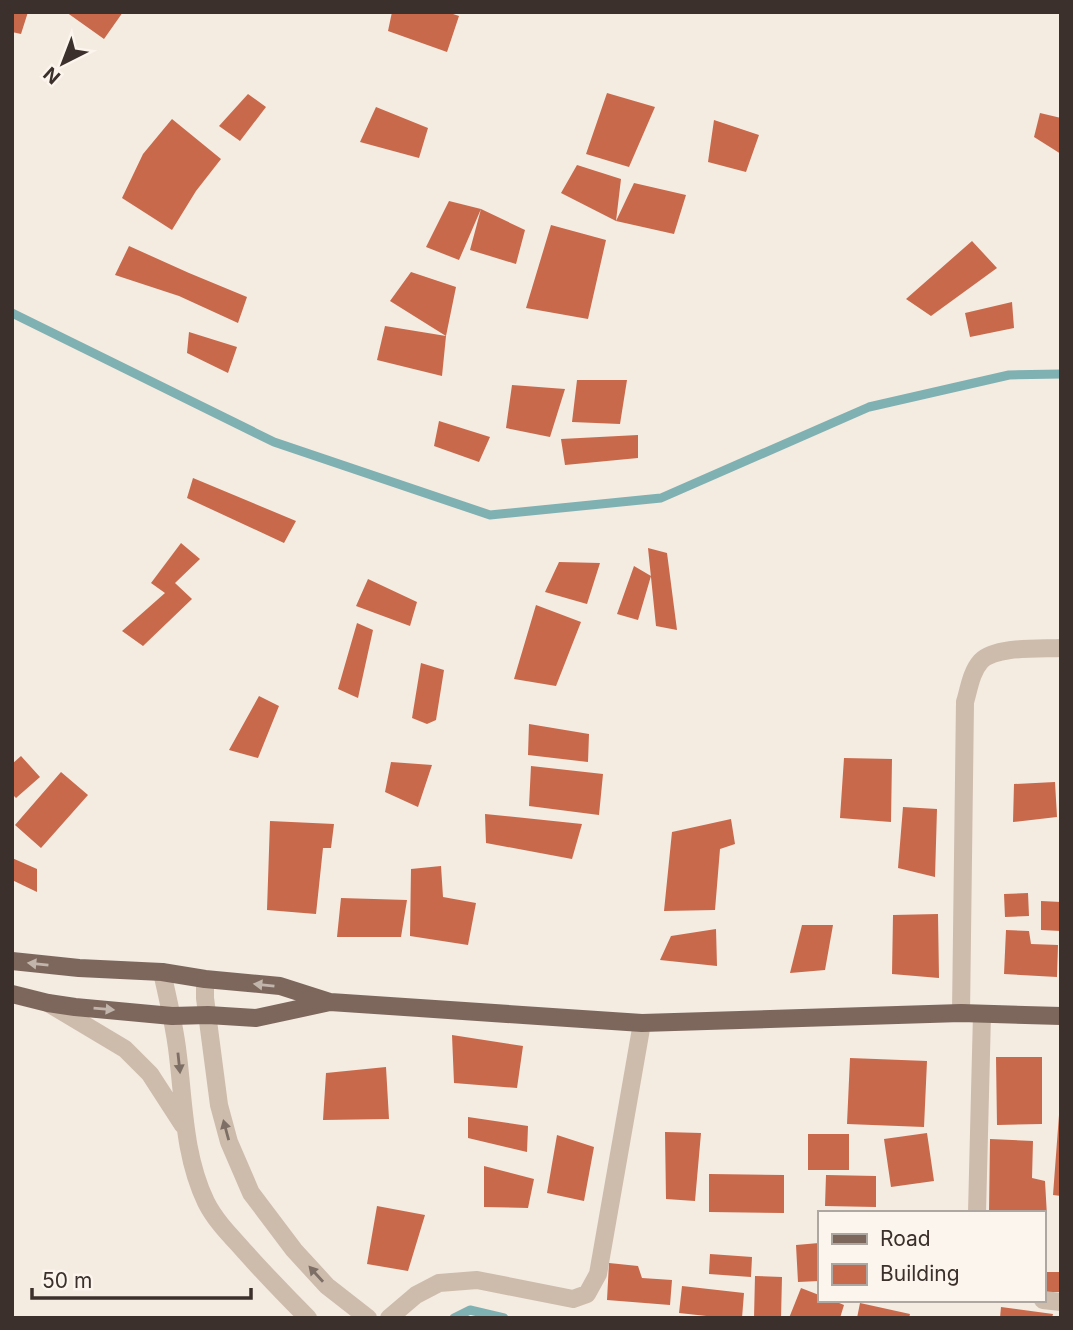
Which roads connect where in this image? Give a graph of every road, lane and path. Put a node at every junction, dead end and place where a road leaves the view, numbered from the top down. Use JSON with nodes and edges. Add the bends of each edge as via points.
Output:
{"nodes":[{"id":1,"x":1061,"y":648,"type":"edge"},
{"id":2,"x":12,"y":961,"type":"edge"},
{"id":3,"x":162,"y":972,"type":"junction"},
{"id":4,"x":205,"y":979,"type":"junction"},
{"id":5,"x":12,"y":994,"type":"edge"},
{"id":6,"x":330,"y":1002,"type":"junction"},
{"id":7,"x":48,"y":1003,"type":"junction"},
{"id":8,"x":961,"y":1013,"type":"junction"},
{"id":9,"x":982,"y":1014,"type":"junction"},
{"id":10,"x":208,"y":1015,"type":"junction"},
{"id":11,"x":172,"y":1016,"type":"junction"},
{"id":12,"x":1061,"y":1016,"type":"edge"},
{"id":13,"x":642,"y":1023,"type":"junction"},
{"id":14,"x":184,"y":1126,"type":"junction"},
{"id":15,"x":977,"y":1211,"type":"edge"},
{"id":16,"x":308,"y":1318,"type":"edge"},
{"id":17,"x":368,"y":1318,"type":"edge"},
{"id":18,"x":389,"y":1318,"type":"edge"}],
"edges":[{"from":1,"to":8,"type":"street","via":[[997,652],[981,661],[965,702]]},
{"from":3,"to":2,"type":"main road","one_way":true},
{"from":3,"to":4,"type":"main road"},
{"from":3,"to":11,"type":"street"},
{"from":6,"to":4,"type":"main road","one_way":true,"via":[[280,986]]},
{"from":4,"to":10,"type":"street"},
{"from":5,"to":7,"type":"main road"},
{"from":6,"to":10,"type":"main road","via":[[256,1018]]},
{"from":6,"to":13,"type":"main road"},
{"from":7,"to":11,"type":"main road","one_way":true},
{"from":7,"to":14,"type":"street","via":[[125,1049],[150,1074]]},
{"from":8,"to":9,"type":"main road"},
{"from":8,"to":13,"type":"main road"},
{"from":9,"to":12,"type":"main road"},
{"from":9,"to":15,"type":"street"},
{"from":10,"to":11,"type":"main road"},
{"from":17,"to":10,"type":"street","one_way":true,"via":[[327,1286],[251,1193],[219,1105]]},
{"from":11,"to":14,"type":"street","one_way":true},
{"from":13,"to":18,"type":"street","via":[[598,1274],[587,1294],[573,1299],[477,1280],[439,1283]]},
{"from":14,"to":16,"type":"street","via":[[195,1174],[216,1219]]}]}
